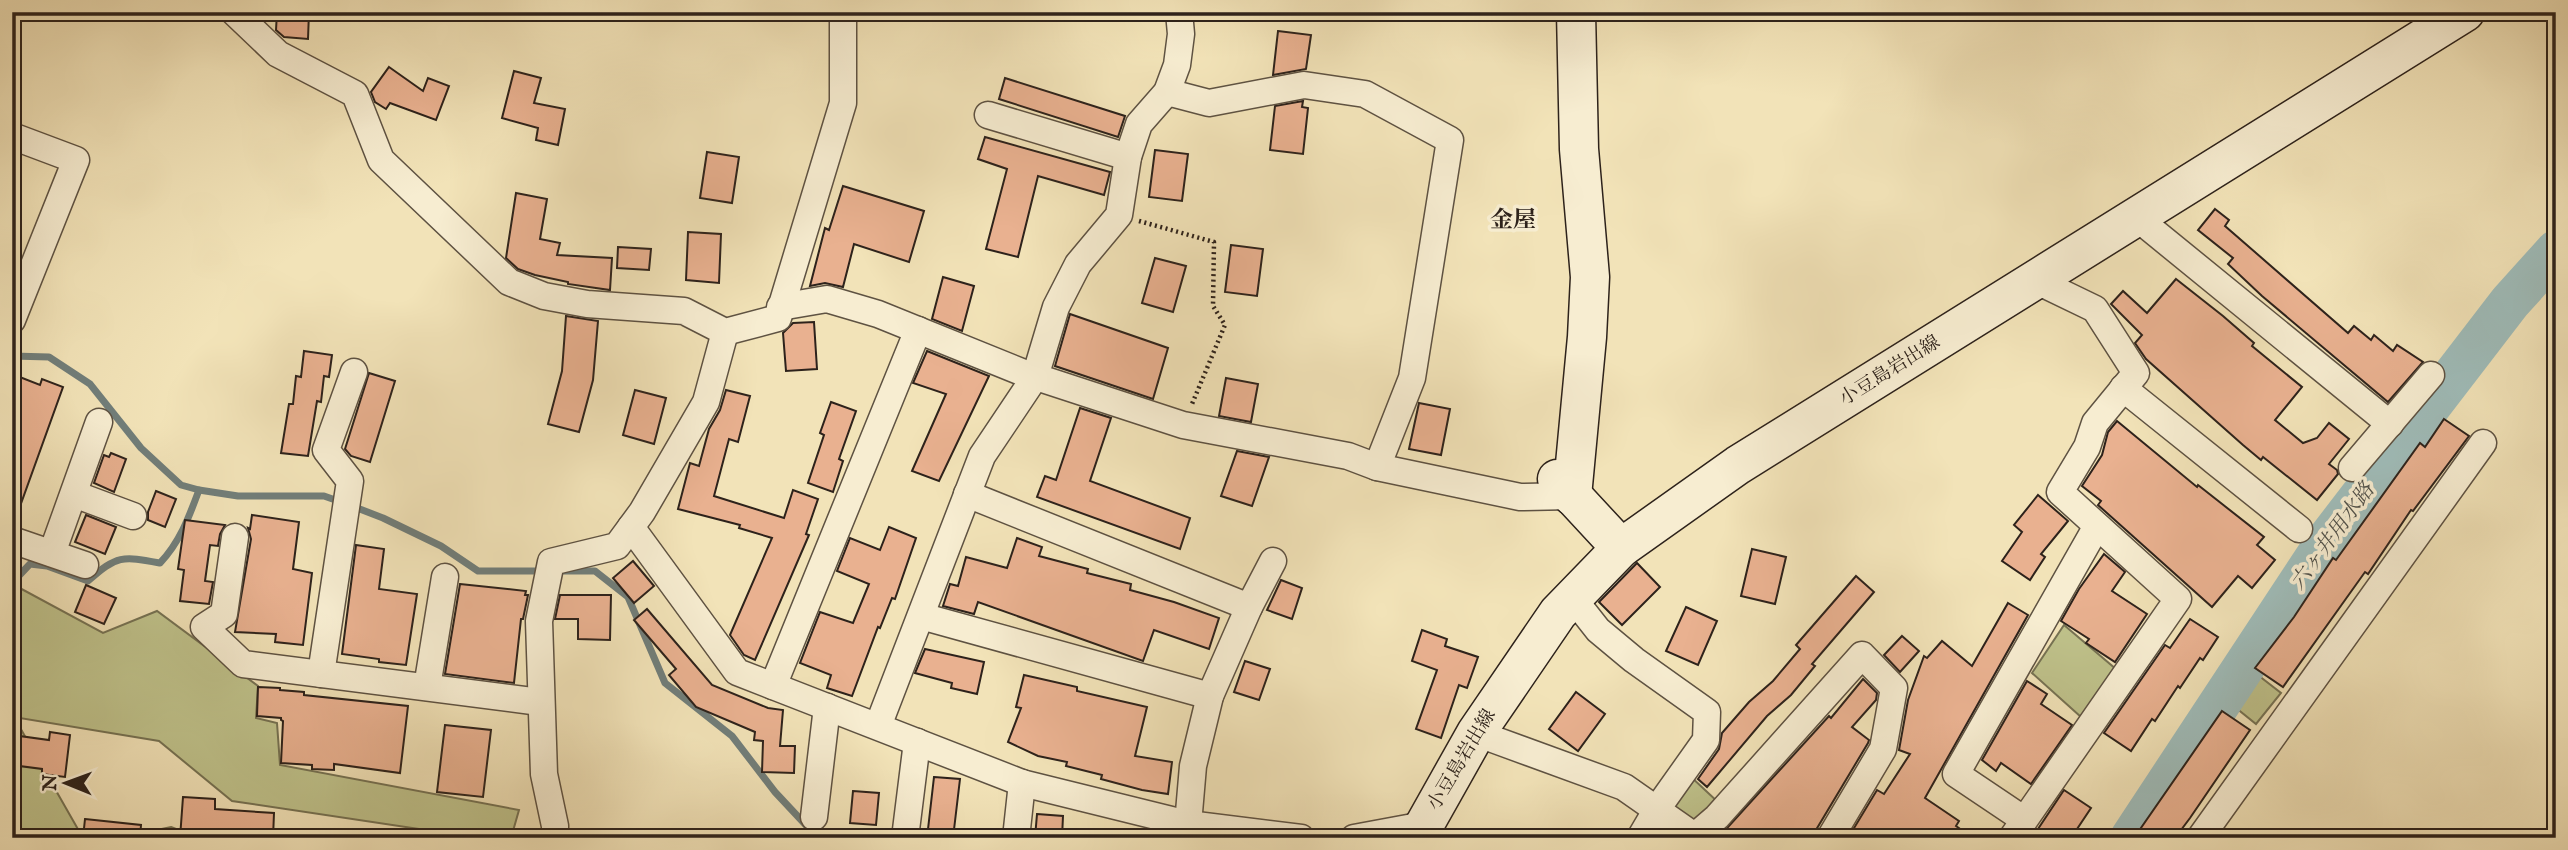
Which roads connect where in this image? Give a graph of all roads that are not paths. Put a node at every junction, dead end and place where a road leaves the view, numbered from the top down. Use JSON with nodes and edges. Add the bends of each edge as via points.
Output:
{"nodes":[{"id":1,"x":234,"y":12,"type":"edge"},
{"id":2,"x":843,"y":12,"type":"edge"},
{"id":3,"x":1179,"y":12,"type":"edge"},
{"id":4,"x":1576,"y":12,"type":"edge"},
{"id":5,"x":2465,"y":12,"type":"edge"},
{"id":6,"x":1167,"y":92,"type":"junction"},
{"id":7,"x":988,"y":115,"type":"dead end"},
{"id":8,"x":12,"y":136,"type":"edge"},
{"id":9,"x":1128,"y":157,"type":"junction"},
{"id":10,"x":2136,"y":217,"type":"junction"},
{"id":11,"x":2035,"y":280,"type":"junction"},
{"id":12,"x":780,"y":307,"type":"junction"},
{"id":13,"x":12,"y":320,"type":"edge"},
{"id":14,"x":918,"y":330,"type":"junction"},
{"id":15,"x":725,"y":332,"type":"junction"},
{"id":16,"x":354,"y":372,"type":"dead end"},
{"id":17,"x":2431,"y":375,"type":"dead end"},
{"id":18,"x":1035,"y":377,"type":"junction"},
{"id":19,"x":2123,"y":388,"type":"junction"},
{"id":20,"x":99,"y":422,"type":"dead end"},
{"id":21,"x":2390,"y":424,"type":"junction"},
{"id":22,"x":2483,"y":443,"type":"dead end"},
{"id":23,"x":1377,"y":467,"type":"junction"},
{"id":24,"x":2352,"y":468,"type":"dead end"},
{"id":25,"x":74,"y":494,"type":"junction"},
{"id":26,"x":967,"y":495,"type":"junction"},
{"id":27,"x":1572,"y":496,"type":"junction"},
{"id":28,"x":133,"y":516,"type":"dead end"},
{"id":29,"x":2097,"y":526,"type":"junction"},
{"id":30,"x":631,"y":527,"type":"junction"},
{"id":31,"x":2300,"y":529,"type":"dead end"},
{"id":32,"x":235,"y":537,"type":"dead end"},
{"id":33,"x":12,"y":540,"type":"edge"},
{"id":34,"x":1621,"y":548,"type":"junction"},
{"id":35,"x":52,"y":553,"type":"junction"},
{"id":36,"x":1273,"y":561,"type":"dead end"},
{"id":37,"x":85,"y":565,"type":"dead end"},
{"id":38,"x":445,"y":577,"type":"dead end"},
{"id":39,"x":1572,"y":597,"type":"junction"},
{"id":40,"x":1249,"y":607,"type":"junction"},
{"id":41,"x":921,"y":616,"type":"junction"},
{"id":42,"x":321,"y":674,"type":"junction"},
{"id":43,"x":773,"y":686,"type":"junction"},
{"id":44,"x":426,"y":687,"type":"junction"},
{"id":45,"x":1210,"y":696,"type":"junction"},
{"id":46,"x":540,"y":702,"type":"junction"},
{"id":47,"x":827,"y":707,"type":"junction"},
{"id":48,"x":878,"y":726,"type":"junction"},
{"id":49,"x":1476,"y":733,"type":"junction"},
{"id":50,"x":917,"y":742,"type":"junction"},
{"id":51,"x":1022,"y":783,"type":"junction"},
{"id":52,"x":1657,"y":809,"type":"junction"},
{"id":53,"x":814,"y":817,"type":"dead end"},
{"id":54,"x":1188,"y":824,"type":"junction"},
{"id":55,"x":1141,"y":825,"type":"edge"},
{"id":56,"x":2018,"y":828,"type":"edge"},
{"id":57,"x":1421,"y":831,"type":"edge"},
{"id":58,"x":1696,"y":837,"type":"edge"},
{"id":59,"x":555,"y":838,"type":"edge"},
{"id":60,"x":905,"y":838,"type":"edge"},
{"id":61,"x":1016,"y":838,"type":"edge"},
{"id":62,"x":1301,"y":838,"type":"edge"},
{"id":63,"x":1354,"y":838,"type":"edge"},
{"id":64,"x":1640,"y":838,"type":"edge"},
{"id":65,"x":1830,"y":838,"type":"edge"},
{"id":66,"x":2200,"y":838,"type":"edge"}],
"edges":[{"from":1,"to":15,"type":"street","via":[[278,54],[355,94],[381,160],[509,282],[544,296],[587,304],[684,311]]},
{"from":2,"to":12,"type":"street","via":[[843,103]]},
{"from":3,"to":6,"type":"street","via":[[1177,65]]},
{"from":4,"to":27,"type":"main road","via":[[1579,149],[1569,344],[1555,457],[1557,481]]},
{"from":5,"to":10,"type":"main road","name":"小豆島岩出線"},
{"from":6,"to":9,"type":"street","via":[[1139,124]]},
{"from":6,"to":23,"type":"street","via":[[1209,103],[1304,85],[1364,94],[1450,140],[1412,378]]},
{"from":7,"to":9,"type":"street"},
{"from":8,"to":13,"type":"street","via":[[76,160]]},
{"from":9,"to":18,"type":"street","via":[[1119,215],[1078,264],[1056,307]]},
{"from":10,"to":11,"type":"main road","name":"小豆島岩出線"},
{"from":10,"to":21,"type":"street"},
{"from":11,"to":19,"type":"street","via":[[2095,309],[2136,373]]},
{"from":11,"to":34,"type":"main road","name":"小豆島岩出線","via":[[1738,465]]},
{"from":12,"to":14,"type":"street","via":[[827,299]]},
{"from":12,"to":15,"type":"street","via":[[778,318]]},
{"from":14,"to":18,"type":"street"},
{"from":14,"to":43,"type":"street"},
{"from":15,"to":30,"type":"street","via":[[706,402]]},
{"from":16,"to":42,"type":"street","via":[[326,450],[350,481]]},
{"from":17,"to":21,"type":"street"},
{"from":18,"to":23,"type":"street","via":[[1183,425],[1348,456]]},
{"from":18,"to":26,"type":"street","via":[[982,456]]},
{"from":19,"to":29,"type":"street","via":[[2095,424],[2060,492]]},
{"from":19,"to":31,"type":"street"},
{"from":20,"to":25,"type":"street"},
{"from":21,"to":24,"type":"street"},
{"from":22,"to":66,"type":"street"},
{"from":23,"to":27,"type":"street","via":[[1520,498]]},
{"from":25,"to":28,"type":"street"},
{"from":25,"to":35,"type":"street"},
{"from":26,"to":40,"type":"street"},
{"from":26,"to":41,"type":"street"},
{"from":27,"to":34,"type":"main road"},
{"from":29,"to":56,"type":"street","via":[[1956,774]]},
{"from":29,"to":56,"type":"street","via":[[2178,599]]},
{"from":30,"to":43,"type":"street","via":[[737,672]]},
{"from":30,"to":46,"type":"street","via":[[617,546],[551,562],[539,621]]},
{"from":32,"to":42,"type":"street","via":[[224,614],[204,627],[243,664]]},
{"from":33,"to":35,"type":"street"},
{"from":34,"to":39,"type":"main road","name":"小豆島岩出線"},
{"from":35,"to":37,"type":"street"},
{"from":36,"to":40,"type":"street"},
{"from":38,"to":44,"type":"street"},
{"from":39,"to":49,"type":"main road","name":"小豆島岩出線"},
{"from":39,"to":52,"type":"street","via":[[1634,660],[1707,712],[1706,740]]},
{"from":40,"to":45,"type":"street"},
{"from":41,"to":45,"type":"street"},
{"from":41,"to":48,"type":"street"},
{"from":42,"to":44,"type":"street"},
{"from":43,"to":47,"type":"street"},
{"from":44,"to":46,"type":"street"},
{"from":45,"to":54,"type":"street","via":[[1193,766]]},
{"from":46,"to":59,"type":"street","via":[[544,774]]},
{"from":47,"to":48,"type":"street"},
{"from":47,"to":53,"type":"street"},
{"from":48,"to":50,"type":"street"},
{"from":49,"to":52,"type":"street","via":[[1624,787]]},
{"from":49,"to":57,"type":"main road","name":"小豆島岩出線"},
{"from":50,"to":51,"type":"street"},
{"from":50,"to":60,"type":"street"},
{"from":51,"to":55,"type":"street"},
{"from":51,"to":61,"type":"street"},
{"from":52,"to":58,"type":"street"},
{"from":52,"to":64,"type":"street"},
{"from":54,"to":55,"type":"street"},
{"from":54,"to":62,"type":"street"},
{"from":57,"to":63,"type":"street"},
{"from":58,"to":65,"type":"street","via":[[1862,654],[1894,688],[1883,749]]}]}
